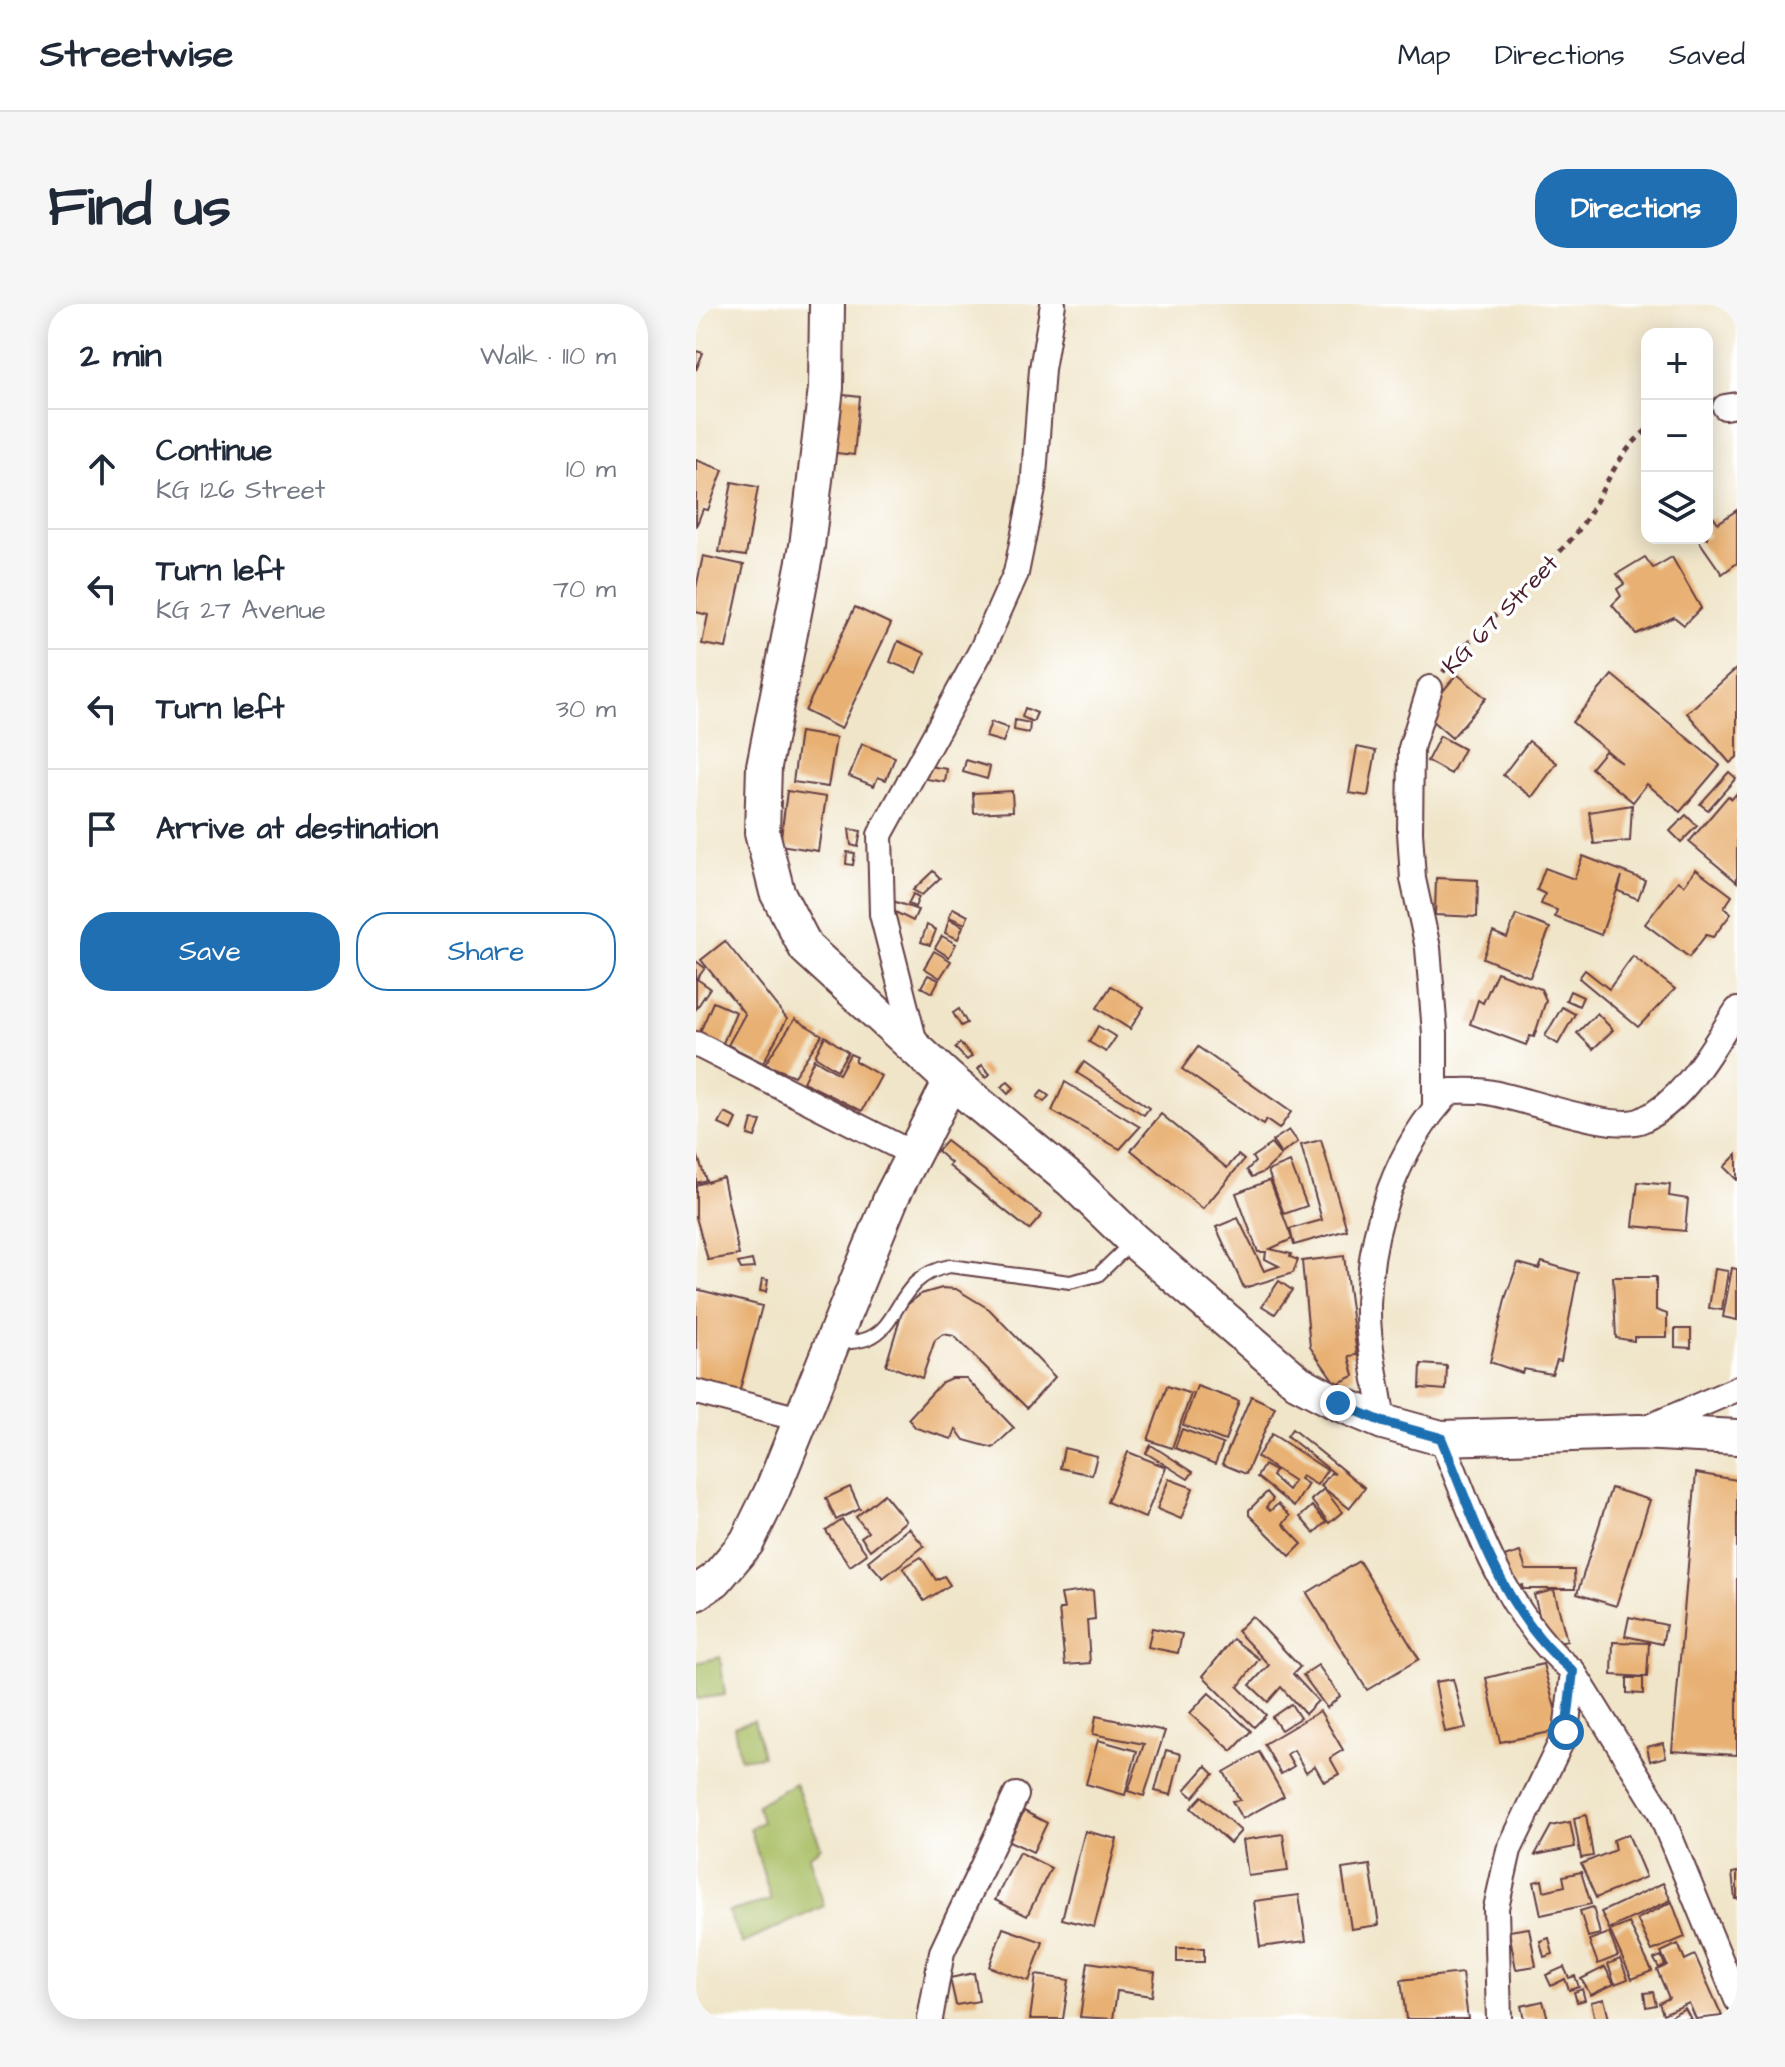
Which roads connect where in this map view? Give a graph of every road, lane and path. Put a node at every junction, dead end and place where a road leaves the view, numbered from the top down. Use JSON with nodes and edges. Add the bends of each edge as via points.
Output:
{"nodes":[{"id":1,"x":827,"y":304,"type":"edge"},
{"id":2,"x":1053,"y":304,"type":"edge"},
{"id":3,"x":1641,"y":435,"type":"edge"},
{"id":4,"x":1430,"y":688,"type":"joint"},
{"id":5,"x":1737,"y":1010,"type":"edge"},
{"id":6,"x":696,"y":1044,"type":"edge"},
{"id":7,"x":917,"y":1049,"type":"junction"},
{"id":8,"x":951,"y":1081,"type":"junction"},
{"id":9,"x":1435,"y":1107,"type":"junction"},
{"id":10,"x":913,"y":1154,"type":"junction"},
{"id":11,"x":1133,"y":1240,"type":"junction"},
{"id":12,"x":831,"y":1346,"type":"junction"},
{"id":13,"x":1737,"y":1389,"type":"edge"},
{"id":14,"x":696,"y":1392,"type":"edge"},
{"id":15,"x":800,"y":1419,"type":"junction"},
{"id":16,"x":1383,"y":1422,"type":"junction"},
{"id":17,"x":1639,"y":1432,"type":"junction"},
{"id":18,"x":1737,"y":1437,"type":"edge"},
{"id":19,"x":1441,"y":1438,"type":"junction"},
{"id":20,"x":696,"y":1593,"type":"edge"},
{"id":21,"x":1573,"y":1671,"type":"junction"},
{"id":22,"x":1016,"y":1795,"type":"dead end"},
{"id":23,"x":1737,"y":2000,"type":"edge"},
{"id":24,"x":930,"y":2019,"type":"edge"},
{"id":25,"x":1499,"y":2019,"type":"edge"}],
"edges":[{"from":1,"to":7,"type":"main road","via":[[826,388],[807,546],[764,766],[762,833],[777,892],[806,948]]},
{"from":2,"to":7,"type":"street","via":[[1033,489],[1016,573],[982,649],[880,835],[882,914]]},
{"from":3,"to":4,"type":"path","name":"KG 67 Street","via":[[1609,473],[1568,544],[1472,637]]},
{"from":4,"to":9,"type":"street","name":"KG 67 Street","via":[[1411,748],[1410,832],[1413,879],[1428,948]]},
{"from":5,"to":9,"type":"street","via":[[1682,1088],[1641,1120],[1624,1123],[1484,1091],[1451,1091]]},
{"from":6,"to":10,"type":"street"},
{"from":7,"to":8,"type":"main road"},
{"from":8,"to":10,"type":"main road"},
{"from":8,"to":11,"type":"main road","via":[[1072,1181]]},
{"from":9,"to":16,"type":"street","via":[[1406,1152],[1377,1225],[1368,1307]]},
{"from":10,"to":12,"type":"main road"},
{"from":11,"to":12,"type":"lane","via":[[1098,1275],[1070,1282],[950,1266],[932,1269],[913,1284],[870,1338]]},
{"from":11,"to":16,"type":"main road","via":[[1298,1382]]},
{"from":12,"to":15,"type":"main road"},
{"from":13,"to":17,"type":"street"},
{"from":14,"to":15,"type":"street"},
{"from":15,"to":20,"type":"main road","via":[[747,1542],[715,1580]]},
{"from":16,"to":19,"type":"main road"},
{"from":17,"to":18,"type":"main road"},
{"from":17,"to":19,"type":"main road"},
{"from":19,"to":21,"type":"street","via":[[1502,1582],[1553,1655]]},
{"from":21,"to":23,"type":"street","via":[[1659,1810]]},
{"from":21,"to":25,"type":"street","via":[[1566,1732],[1509,1850],[1496,1908]]},
{"from":22,"to":24,"type":"street","via":[[942,1952]]}]}
